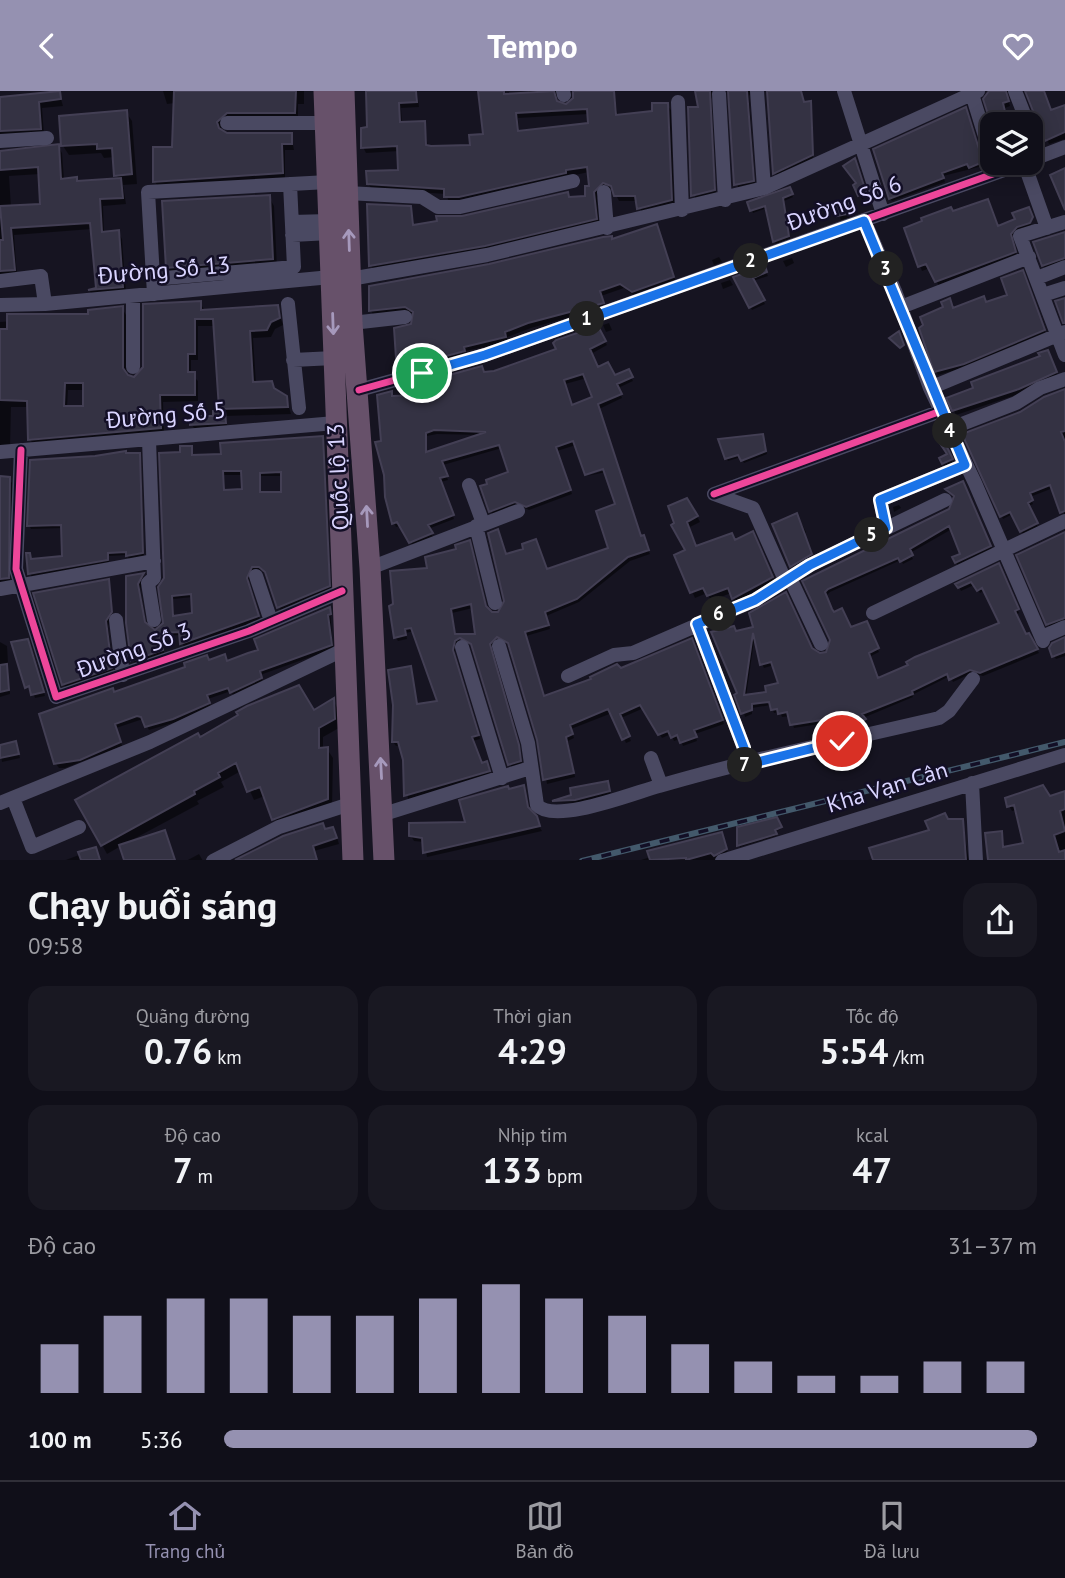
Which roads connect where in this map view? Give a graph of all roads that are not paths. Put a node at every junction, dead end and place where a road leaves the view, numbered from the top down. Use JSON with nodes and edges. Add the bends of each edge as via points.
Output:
{"nodes":[{"id":1,"x":324,"y":91,"type":"edge"},
{"id":2,"x":344,"y":91,"type":"edge"},
{"id":3,"x":757,"y":91,"type":"edge"},
{"id":4,"x":844,"y":91,"type":"edge"},
{"id":5,"x":1015,"y":91,"type":"edge"},
{"id":6,"x":974,"y":92,"type":"edge"},
{"id":7,"x":719,"y":95,"type":"dead end"},
{"id":8,"x":678,"y":102,"type":"dead end"},
{"id":9,"x":1023,"y":112,"type":"edge"},
{"id":10,"x":980,"y":114,"type":"edge"},
{"id":11,"x":227,"y":123,"type":"dead end"},
{"id":12,"x":332,"y":130,"type":"junction"},
{"id":13,"x":47,"y":138,"type":"dead end"},
{"id":14,"x":0,"y":142,"type":"edge"},
{"id":15,"x":858,"y":143,"type":"junction"},
{"id":16,"x":1065,"y":147,"type":"edge"},
{"id":17,"x":1043,"y":155,"type":"edge"},
{"id":18,"x":980,"y":171,"type":"edge"},
{"id":19,"x":1028,"y":175,"type":"edge"},
{"id":20,"x":573,"y":181,"type":"dead end"},
{"id":21,"x":328,"y":182,"type":"junction"},
{"id":22,"x":290,"y":184,"type":"junction"},
{"id":23,"x":764,"y":188,"type":"junction"},
{"id":24,"x":604,"y":192,"type":"dead end"},
{"id":25,"x":347,"y":193,"type":"junction"},
{"id":26,"x":724,"y":199,"type":"junction"},
{"id":27,"x":682,"y":209,"type":"junction"},
{"id":28,"x":883,"y":214,"type":"junction"},
{"id":29,"x":864,"y":221,"type":"junction"},
{"id":30,"x":1065,"y":222,"type":"edge"},
{"id":31,"x":329,"y":227,"type":"junction"},
{"id":32,"x":292,"y":228,"type":"junction"},
{"id":33,"x":607,"y":228,"type":"junction"},
{"id":34,"x":1047,"y":228,"type":"junction"},
{"id":35,"x":1029,"y":257,"type":"junction"},
{"id":36,"x":1065,"y":267,"type":"edge"},
{"id":37,"x":341,"y":278,"type":"junction"},
{"id":38,"x":1037,"y":278,"type":"junction"},
{"id":39,"x":0,"y":281,"type":"edge"},
{"id":40,"x":154,"y":286,"type":"junction"},
{"id":41,"x":1065,"y":288,"type":"edge"},
{"id":42,"x":1044,"y":295,"type":"junction"},
{"id":43,"x":133,"y":296,"type":"junction"},
{"id":44,"x":44,"y":304,"type":"junction"},
{"id":45,"x":288,"y":304,"type":"dead end"},
{"id":46,"x":0,"y":305,"type":"edge"},
{"id":47,"x":901,"y":307,"type":"junction"},
{"id":48,"x":405,"y":317,"type":"dead end"},
{"id":49,"x":352,"y":323,"type":"junction"},
{"id":50,"x":1061,"y":333,"type":"edge"},
{"id":51,"x":1065,"y":355,"type":"edge"},
{"id":52,"x":334,"y":358,"type":"junction"},
{"id":53,"x":293,"y":360,"type":"junction"},
{"id":54,"x":133,"y":367,"type":"dead end"},
{"id":55,"x":1065,"y":379,"type":"edge"},
{"id":56,"x":930,"y":388,"type":"junction"},
{"id":57,"x":359,"y":390,"type":"junction"},
{"id":58,"x":299,"y":408,"type":"dead end"},
{"id":59,"x":941,"y":411,"type":"junction"},
{"id":60,"x":335,"y":423,"type":"junction"},
{"id":61,"x":949,"y":429,"type":"junction"},
{"id":62,"x":149,"y":440,"type":"junction"},
{"id":63,"x":21,"y":450,"type":"junction"},
{"id":64,"x":0,"y":452,"type":"edge"},
{"id":65,"x":965,"y":465,"type":"junction"},
{"id":66,"x":469,"y":485,"type":"dead end"},
{"id":67,"x":946,"y":500,"type":"dead end"},
{"id":68,"x":518,"y":511,"type":"dead end"},
{"id":69,"x":1065,"y":521,"type":"edge"},
{"id":70,"x":479,"y":525,"type":"junction"},
{"id":71,"x":886,"y":528,"type":"junction"},
{"id":72,"x":1004,"y":549,"type":"junction"},
{"id":73,"x":154,"y":561,"type":"junction"},
{"id":74,"x":370,"y":568,"type":"junction"},
{"id":75,"x":256,"y":576,"type":"dead end"},
{"id":76,"x":787,"y":579,"type":"junction"},
{"id":77,"x":20,"y":587,"type":"junction"},
{"id":78,"x":0,"y":589,"type":"edge"},
{"id":79,"x":342,"y":591,"type":"junction"},
{"id":80,"x":495,"y":603,"type":"dead end"},
{"id":81,"x":873,"y":613,"type":"dead end"},
{"id":82,"x":116,"y":620,"type":"dead end"},
{"id":83,"x":153,"y":620,"type":"dead end"},
{"id":84,"x":271,"y":621,"type":"junction"},
{"id":85,"x":697,"y":624,"type":"junction"},
{"id":86,"x":1065,"y":627,"type":"edge"},
{"id":87,"x":821,"y":644,"type":"dead end"},
{"id":88,"x":499,"y":646,"type":"dead end"},
{"id":89,"x":462,"y":647,"type":"dead end"},
{"id":90,"x":343,"y":650,"type":"junction"},
{"id":91,"x":123,"y":675,"type":"junction"},
{"id":92,"x":568,"y":676,"type":"dead end"},
{"id":93,"x":973,"y":679,"type":"dead end"},
{"id":94,"x":1065,"y":755,"type":"edge"},
{"id":95,"x":651,"y":758,"type":"dead end"},
{"id":96,"x":745,"y":765,"type":"junction"},
{"id":97,"x":530,"y":768,"type":"junction"},
{"id":98,"x":502,"y":778,"type":"junction"},
{"id":99,"x":972,"y":783,"type":"junction"},
{"id":100,"x":662,"y":785,"type":"junction"},
{"id":101,"x":6,"y":801,"type":"edge"},
{"id":102,"x":353,"y":803,"type":"junction"},
{"id":103,"x":384,"y":814,"type":"junction"},
{"id":104,"x":79,"y":827,"type":"dead end"},
{"id":105,"x":213,"y":860,"type":"edge"},
{"id":106,"x":353,"y":860,"type":"edge"},
{"id":107,"x":384,"y":860,"type":"edge"},
{"id":108,"x":722,"y":860,"type":"edge"},
{"id":109,"x":976,"y":860,"type":"edge"}],
"edges":[{"from":1,"to":12,"type":"highway","name":"Quốc lộ 13"},
{"from":2,"to":12,"type":"highway","name":"Quốc lộ 13"},
{"from":3,"to":23,"type":"street"},
{"from":4,"to":15,"type":"street"},
{"from":5,"to":9,"type":"street"},
{"from":6,"to":10,"type":"street"},
{"from":6,"to":15,"type":"street","name":"Đường Số 13"},
{"from":7,"to":26,"type":"street"},
{"from":8,"to":27,"type":"street"},
{"from":11,"to":12,"type":"street"},
{"from":12,"to":21,"type":"highway","name":"Quốc lộ 13"},
{"from":12,"to":25,"type":"highway","name":"Quốc lộ 13"},
{"from":13,"to":14,"type":"street"},
{"from":15,"to":23,"type":"street","name":"Đường Số 13"},
{"from":15,"to":28,"type":"street"},
{"from":16,"to":17,"type":"street"},
{"from":18,"to":28,"type":"street","name":"Đường Số 6"},
{"from":19,"to":34,"type":"street"},
{"from":20,"to":25,"type":"street","via":[[460,207],[438,207],[422,197]]},
{"from":21,"to":22,"type":"street"},
{"from":21,"to":31,"type":"highway","name":"Quốc lộ 13"},
{"from":22,"to":32,"type":"street"},
{"from":22,"to":40,"type":"street","via":[[148,192]]},
{"from":23,"to":26,"type":"street","name":"Đường Số 13"},
{"from":24,"to":33,"type":"street"},
{"from":37,"to":25,"type":"highway","name":"Quốc lộ 13","one_way":true},
{"from":26,"to":27,"type":"street","name":"Đường Số 13"},
{"from":27,"to":33,"type":"street","name":"Đường Số 13"},
{"from":28,"to":29,"type":"street","name":"Đường Số 6"},
{"from":29,"to":47,"type":"street"},
{"from":29,"to":57,"type":"street","name":"Đường Số 6","via":[[485,355]]},
{"from":30,"to":34,"type":"street"},
{"from":31,"to":32,"type":"street"},
{"from":31,"to":37,"type":"highway","name":"Quốc lộ 13"},
{"from":32,"to":40,"type":"street","via":[[293,267]]},
{"from":33,"to":37,"type":"street","name":"Đường Số 13","via":[[487,255]]},
{"from":34,"to":35,"type":"street","via":[[1020,236]]},
{"from":35,"to":38,"type":"street"},
{"from":35,"to":47,"type":"street"},
{"from":36,"to":38,"type":"street"},
{"from":37,"to":40,"type":"street","name":"Đường Số 13"},
{"from":37,"to":49,"type":"highway","name":"Quốc lộ 13"},
{"from":37,"to":52,"type":"highway","name":"Quốc lộ 13","one_way":true},
{"from":38,"to":42,"type":"street"},
{"from":39,"to":44,"type":"street","via":[[41,276]]},
{"from":40,"to":43,"type":"street","name":"Đường Số 13"},
{"from":41,"to":42,"type":"street"},
{"from":42,"to":50,"type":"street"},
{"from":43,"to":44,"type":"street","name":"Đường Số 13"},
{"from":43,"to":54,"type":"street"},
{"from":44,"to":46,"type":"street","name":"Đường Số 13"},
{"from":45,"to":53,"type":"street"},
{"from":47,"to":56,"type":"street"},
{"from":48,"to":49,"type":"street"},
{"from":49,"to":57,"type":"highway","name":"Quốc lộ 13"},
{"from":50,"to":51,"type":"street"},
{"from":50,"to":56,"type":"street"},
{"from":52,"to":53,"type":"street"},
{"from":52,"to":60,"type":"highway","name":"Quốc lộ 13"},
{"from":53,"to":58,"type":"street"},
{"from":55,"to":61,"type":"street"},
{"from":56,"to":59,"type":"street"},
{"from":74,"to":57,"type":"highway","name":"Quốc lộ 13","one_way":true},
{"from":59,"to":61,"type":"street"},
{"from":59,"to":76,"type":"street","via":[[714,494],[753,507]]},
{"from":60,"to":62,"type":"street","name":"Đường Số 5"},
{"from":60,"to":79,"type":"highway","name":"Quốc lộ 13"},
{"from":61,"to":65,"type":"street"},
{"from":62,"to":63,"type":"street","name":"Đường Số 5"},
{"from":62,"to":73,"type":"street"},
{"from":63,"to":64,"type":"street","name":"Đường Số 5"},
{"from":63,"to":77,"type":"street","name":"Đường Số 3","via":[[16,569]]},
{"from":65,"to":71,"type":"street","via":[[880,500]]},
{"from":65,"to":72,"type":"street"},
{"from":66,"to":70,"type":"street"},
{"from":67,"to":71,"type":"street"},
{"from":68,"to":70,"type":"street"},
{"from":69,"to":72,"type":"street"},
{"from":70,"to":74,"type":"street"},
{"from":70,"to":80,"type":"street"},
{"from":71,"to":76,"type":"street"},
{"from":72,"to":81,"type":"street"},
{"from":72,"to":86,"type":"street","via":[[1042,639]]},
{"from":73,"to":77,"type":"street"},
{"from":73,"to":83,"type":"street","via":[[155,578],[148,582]]},
{"from":103,"to":74,"type":"highway","name":"Quốc lộ 13","one_way":true},
{"from":75,"to":84,"type":"street"},
{"from":76,"to":85,"type":"street","via":[[755,600]]},
{"from":76,"to":87,"type":"street"},
{"from":77,"to":78,"type":"street"},
{"from":77,"to":91,"type":"street","name":"Đường Số 3","via":[[55,697]]},
{"from":79,"to":84,"type":"street","name":"Đường Số 3"},
{"from":79,"to":90,"type":"highway","name":"Quốc lộ 13"},
{"from":82,"to":91,"type":"street"},
{"from":84,"to":91,"type":"street","name":"Đường Số 3"},
{"from":85,"to":92,"type":"street"},
{"from":85,"to":96,"type":"street","via":[[744,748]]},
{"from":88,"to":97,"type":"street","via":[[528,743]]},
{"from":89,"to":98,"type":"street"},
{"from":90,"to":101,"type":"street","via":[[150,742]]},
{"from":90,"to":102,"type":"highway","name":"Quốc lộ 13"},
{"from":93,"to":96,"type":"street","via":[[939,718]]},
{"from":94,"to":99,"type":"street","name":"Kha Vạn Cân"},
{"from":95,"to":100,"type":"street"},
{"from":96,"to":100,"type":"street"},
{"from":97,"to":98,"type":"street"},
{"from":97,"to":100,"type":"street","via":[[540,810],[584,809]]},
{"from":98,"to":103,"type":"street"},
{"from":99,"to":108,"type":"street","name":"Kha Vạn Cân"},
{"from":99,"to":109,"type":"street"},
{"from":101,"to":104,"type":"street","via":[[32,848]]},
{"from":102,"to":105,"type":"street","via":[[279,827]]},
{"from":102,"to":106,"type":"highway","name":"Quốc lộ 13"},
{"from":103,"to":107,"type":"highway","name":"Quốc lộ 13"}]}
